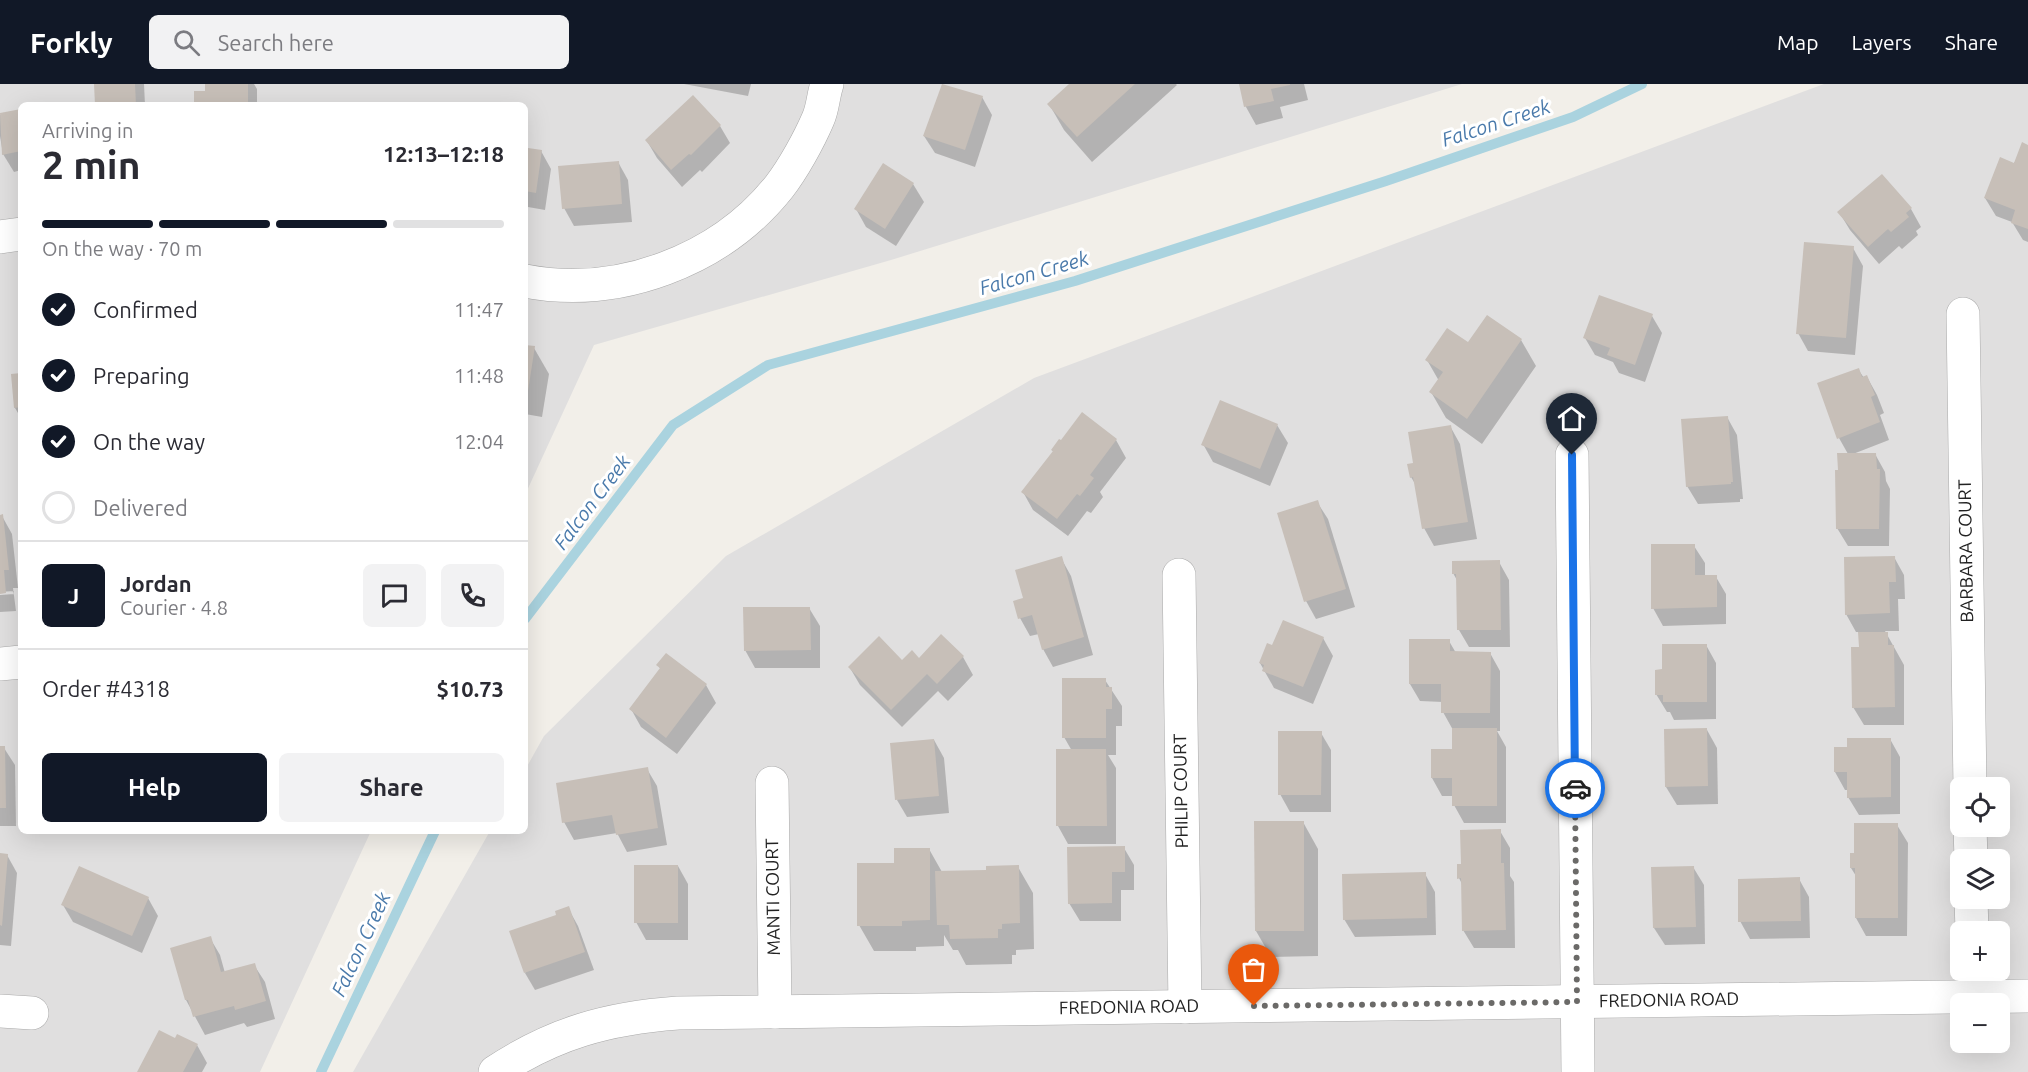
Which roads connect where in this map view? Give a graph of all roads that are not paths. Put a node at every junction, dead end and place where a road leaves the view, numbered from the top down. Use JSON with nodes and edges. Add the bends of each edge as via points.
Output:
{"nodes":[{"id":1,"x":827,"y":84,"type":"edge"},
{"id":2,"x":18,"y":234,"type":"edge"},
{"id":3,"x":0,"y":237,"type":"edge"},
{"id":4,"x":528,"y":281,"type":"edge"},
{"id":5,"x":1963,"y":314,"type":"dead end"},
{"id":6,"x":1572,"y":455,"type":"dead end"},
{"id":7,"x":1179,"y":575,"type":"dead end"},
{"id":8,"x":18,"y":662,"type":"edge"},
{"id":9,"x":0,"y":664,"type":"edge"},
{"id":10,"x":1970,"y":777,"type":"edge"},
{"id":11,"x":772,"y":783,"type":"dead end"},
{"id":12,"x":1972,"y":984,"type":"edge"},
{"id":13,"x":2028,"y":996,"type":"edge"},
{"id":14,"x":1577,"y":1002,"type":"junction"},
{"id":15,"x":1185,"y":1007,"type":"junction"},
{"id":16,"x":0,"y":1011,"type":"edge"},
{"id":17,"x":775,"y":1012,"type":"junction"},
{"id":18,"x":32,"y":1013,"type":"dead end"},
{"id":19,"x":495,"y":1072,"type":"edge"},
{"id":20,"x":1578,"y":1072,"type":"edge"}],
"edges":[{"from":1,"to":4,"type":"street","via":[[817,120],[779,186],[760,208],[712,246],[657,272],[627,280],[583,285]]},
{"from":2,"to":3,"type":"street"},
{"from":5,"to":10,"type":"street","name":"BARBARA COURT"},
{"from":6,"to":14,"type":"street"},
{"from":7,"to":15,"type":"street","name":"PHILIP COURT"},
{"from":8,"to":9,"type":"street"},
{"from":11,"to":17,"type":"street","name":"MANTI COURT"},
{"from":12,"to":13,"type":"street","name":"FREDONIA ROAD"},
{"from":12,"to":14,"type":"street","name":"FREDONIA ROAD"},
{"from":14,"to":15,"type":"street","name":"FREDONIA ROAD"},
{"from":14,"to":20,"type":"street"},
{"from":15,"to":17,"type":"street","name":"FREDONIA ROAD"},
{"from":16,"to":18,"type":"street"},
{"from":17,"to":19,"type":"street","name":"FREDONIA ROAD","via":[[678,1013],[618,1020],[559,1037]]}]}
